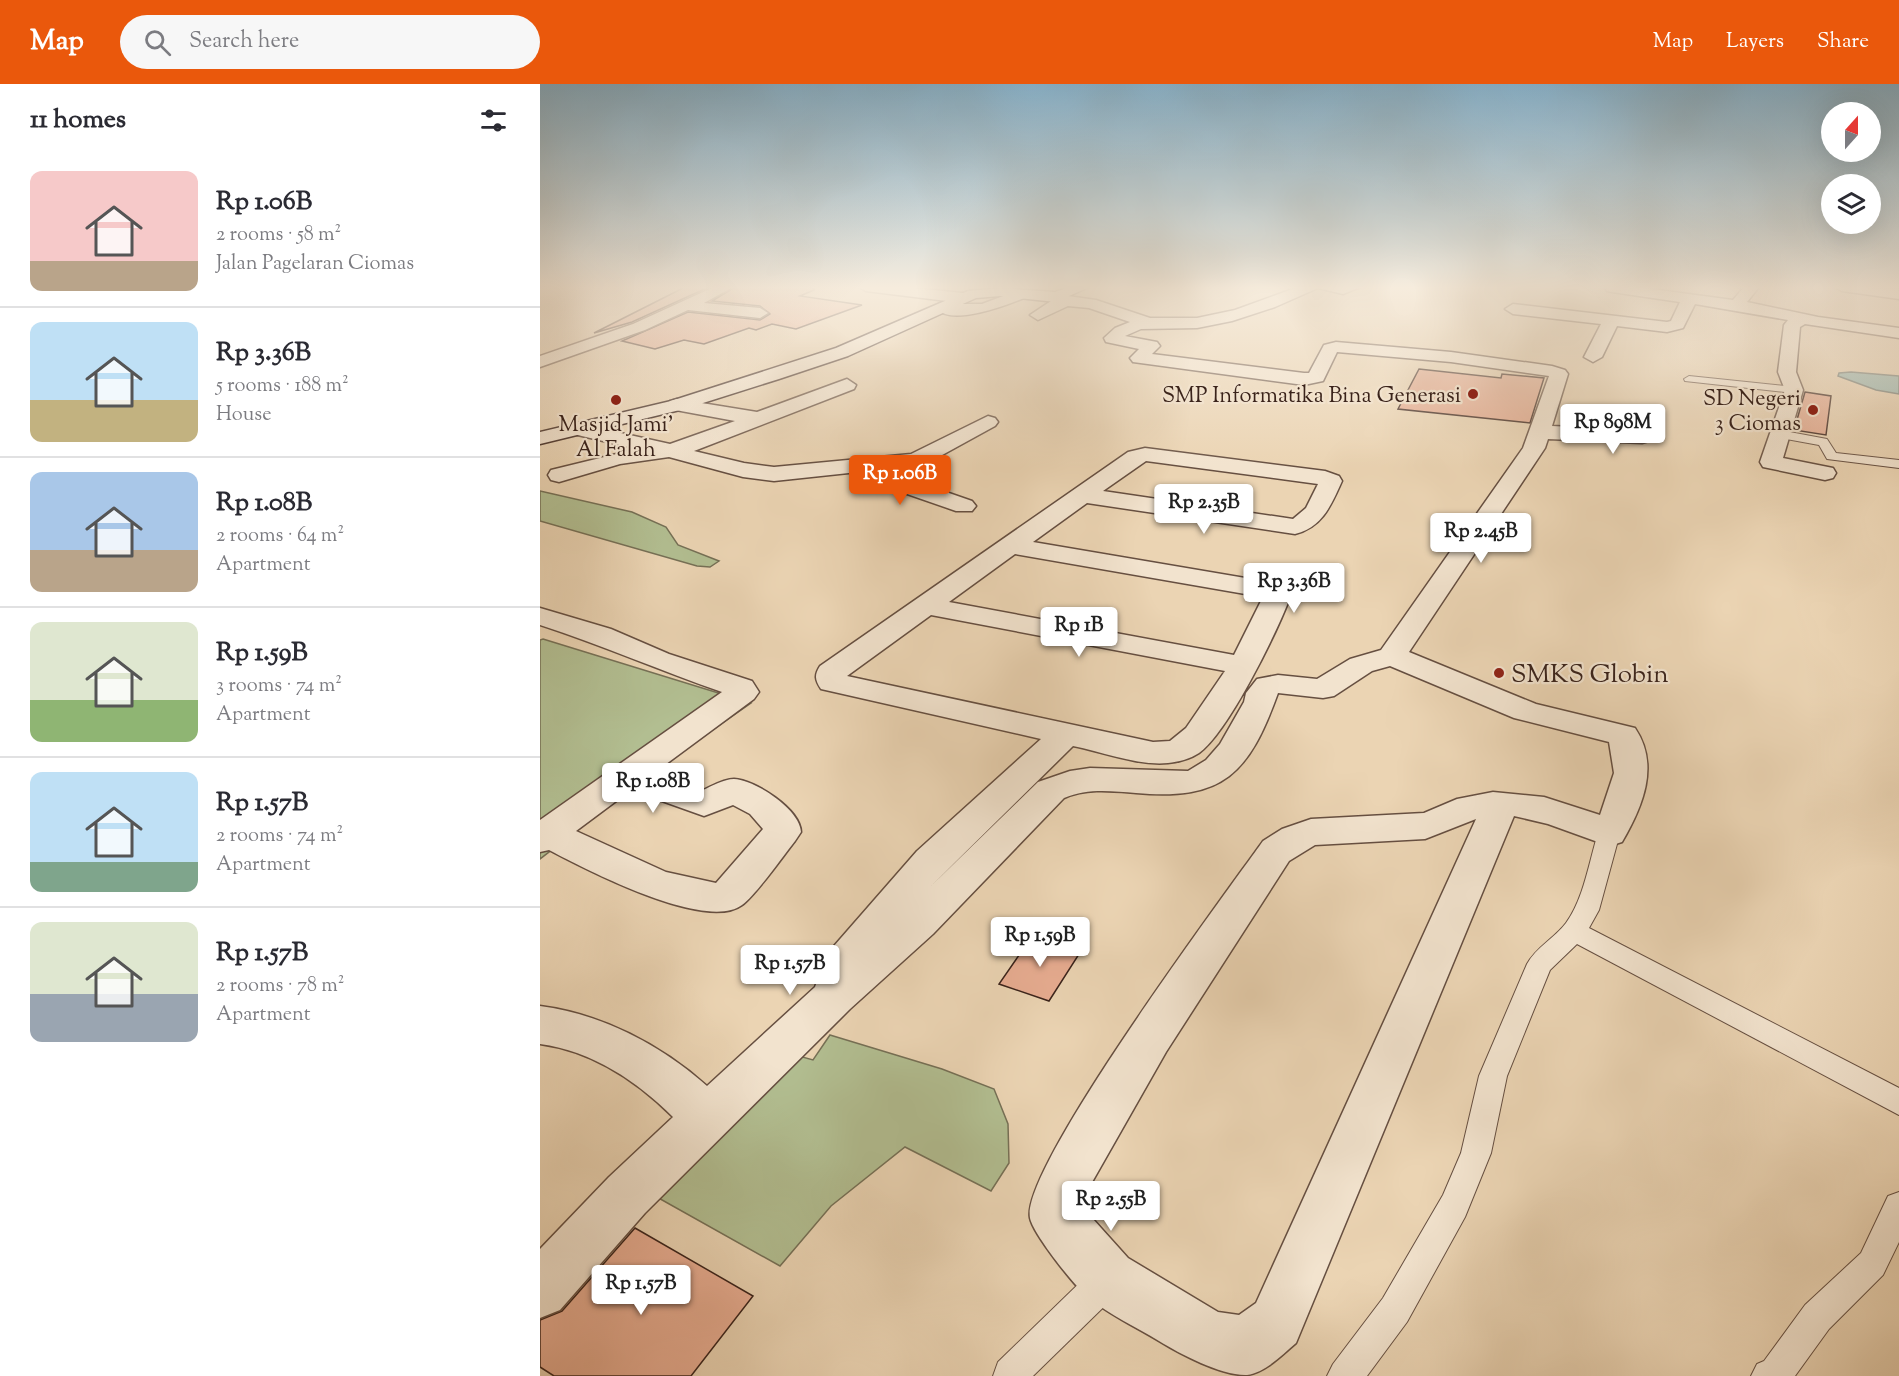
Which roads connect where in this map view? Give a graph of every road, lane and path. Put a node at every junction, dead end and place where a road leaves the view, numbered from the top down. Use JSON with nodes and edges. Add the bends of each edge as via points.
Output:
{"nodes":[{"id":1,"x":579,"y":347,"type":"edge"},
{"id":2,"x":853,"y":347,"type":"edge"},
{"id":3,"x":1150,"y":347,"type":"edge"},
{"id":4,"x":1333,"y":347,"type":"edge"},
{"id":5,"x":1350,"y":347,"type":"edge"},
{"id":6,"x":1598,"y":347,"type":"edge"},
{"id":7,"x":1789,"y":347,"type":"edge"},
{"id":8,"x":1593,"y":357,"type":"dead end"},
{"id":9,"x":540,"y":362,"type":"edge"},
{"id":10,"x":1689,"y":379,"type":"dead end"},
{"id":11,"x":847,"y":385,"type":"dead end"},
{"id":12,"x":1794,"y":390,"type":"junction"},
{"id":13,"x":677,"y":405,"type":"junction"},
{"id":14,"x":1653,"y":417,"type":"dead end"},
{"id":15,"x":755,"y":418,"type":"junction"},
{"id":16,"x":988,"y":422,"type":"dead end"},
{"id":17,"x":576,"y":429,"type":"junction"},
{"id":18,"x":1540,"y":432,"type":"junction"},
{"id":19,"x":1779,"y":434,"type":"junction"},
{"id":20,"x":540,"y":438,"type":"edge"},
{"id":21,"x":670,"y":452,"type":"junction"},
{"id":22,"x":888,"y":464,"type":"junction"},
{"id":23,"x":1899,"y":464,"type":"edge"},
{"id":24,"x":1825,"y":473,"type":"dead end"},
{"id":25,"x":559,"y":475,"type":"dead end"},
{"id":26,"x":1083,"y":495,"type":"junction"},
{"id":27,"x":964,"y":506,"type":"dead end"},
{"id":28,"x":1012,"y":546,"type":"junction"},
{"id":29,"x":925,"y":606,"type":"junction"},
{"id":30,"x":540,"y":616,"type":"edge"},
{"id":31,"x":1392,"y":656,"type":"junction"},
{"id":32,"x":1241,"y":665,"type":"junction"},
{"id":33,"x":1066,"y":734,"type":"junction"},
{"id":34,"x":628,"y":776,"type":"junction"},
{"id":35,"x":1501,"y":804,"type":"junction"},
{"id":36,"x":1609,"y":833,"type":"junction"},
{"id":37,"x":544,"y":836,"type":"edge"},
{"id":38,"x":1574,"y":931,"type":"junction"},
{"id":39,"x":834,"y":996,"type":"junction"},
{"id":40,"x":540,"y":1025,"type":"edge"},
{"id":41,"x":1899,"y":1102,"type":"edge"},
{"id":42,"x":708,"y":1118,"type":"junction"},
{"id":43,"x":1899,"y":1207,"type":"edge"},
{"id":44,"x":1108,"y":1278,"type":"junction"},
{"id":45,"x":540,"y":1290,"type":"edge"},
{"id":46,"x":1011,"y":1375,"type":"edge"},
{"id":47,"x":1346,"y":1376,"type":"edge"},
{"id":48,"x":1769,"y":1376,"type":"edge"}],
"edges":[{"from":1,"to":9,"type":"street"},
{"from":2,"to":13,"type":"street"},
{"from":3,"to":4,"type":"street","via":[[1139,358],[1304,379],[1316,377]]},
{"from":5,"to":18,"type":"street","via":[[1557,372]]},
{"from":6,"to":8,"type":"street"},
{"from":7,"to":12,"type":"street","via":[[1787,372]]},
{"from":10,"to":12,"type":"lane"},
{"from":11,"to":15,"type":"street"},
{"from":12,"to":19,"type":"street"},
{"from":13,"to":15,"type":"street"},
{"from":13,"to":17,"type":"street"},
{"from":14,"to":18,"type":"street","via":[[1642,437]]},
{"from":15,"to":21,"type":"street"},
{"from":16,"to":22,"type":"street","via":[[925,456]]},
{"from":17,"to":20,"type":"street"},
{"from":17,"to":21,"type":"street"},
{"from":18,"to":31,"type":"street","via":[[1534,448]]},
{"from":19,"to":23,"type":"lane","via":[[1823,442],[1832,456]]},
{"from":19,"to":24,"type":"street","via":[[1771,462]]},
{"from":21,"to":22,"type":"street","via":[[757,473]]},
{"from":21,"to":25,"type":"street","via":[[618,458]]},
{"from":22,"to":27,"type":"street","via":[[892,481]]},
{"from":26,"to":26,"type":"street","via":[[1295,527],[1311,519],[1331,481],[1145,454]]},
{"from":26,"to":28,"type":"street"},
{"from":28,"to":29,"type":"street"},
{"from":28,"to":32,"type":"street","via":[[1270,591],[1277,595]]},
{"from":29,"to":32,"type":"street"},
{"from":29,"to":33,"type":"street","via":[[831,674],[832,682]]},
{"from":30,"to":34,"type":"street","via":[[601,635],[744,692]]},
{"from":31,"to":36,"type":"street","via":[[1525,711],[1623,735],[1633,759],[1631,779]]},
{"from":31,"to":39,"type":"street","via":[[1361,665],[1323,689],[1278,684],[1269,687],[1226,759],[1199,781],[1065,781],[1051,790],[906,936]]},
{"from":32,"to":33,"type":"street","via":[[1210,717],[1190,744],[1177,752],[1153,753]]},
{"from":33,"to":39,"type":"street","via":[[931,861],[876,923],[842,966]]},
{"from":34,"to":37,"type":"street"},
{"from":34,"to":37,"type":"street","via":[[704,804],[733,791],[763,805],[782,826],[782,832],[728,895],[719,898],[651,882]]},
{"from":35,"to":36,"type":"street","via":[[1536,808]]},
{"from":35,"to":44,"type":"street","via":[[1475,807],[1449,820],[1425,825],[1311,832],[1276,850],[1150,1038],[1062,1186],[1056,1217]]},
{"from":35,"to":44,"type":"street","via":[[1276,1323],[1246,1346],[1209,1339]]},
{"from":36,"to":38,"type":"lane","via":[[1587,910]]},
{"from":38,"to":41,"type":"lane"},
{"from":38,"to":47,"type":"lane","via":[[1540,964],[1493,1076],[1476,1153],[1454,1206],[1395,1310]]},
{"from":39,"to":42,"type":"street"},
{"from":40,"to":42,"type":"street","via":[[593,1039],[629,1058],[665,1079]]},
{"from":42,"to":45,"type":"street","via":[[627,1196]]},
{"from":43,"to":48,"type":"lane","via":[[1872,1264],[1817,1317],[1776,1373]]},
{"from":44,"to":46,"type":"lane"}]}
